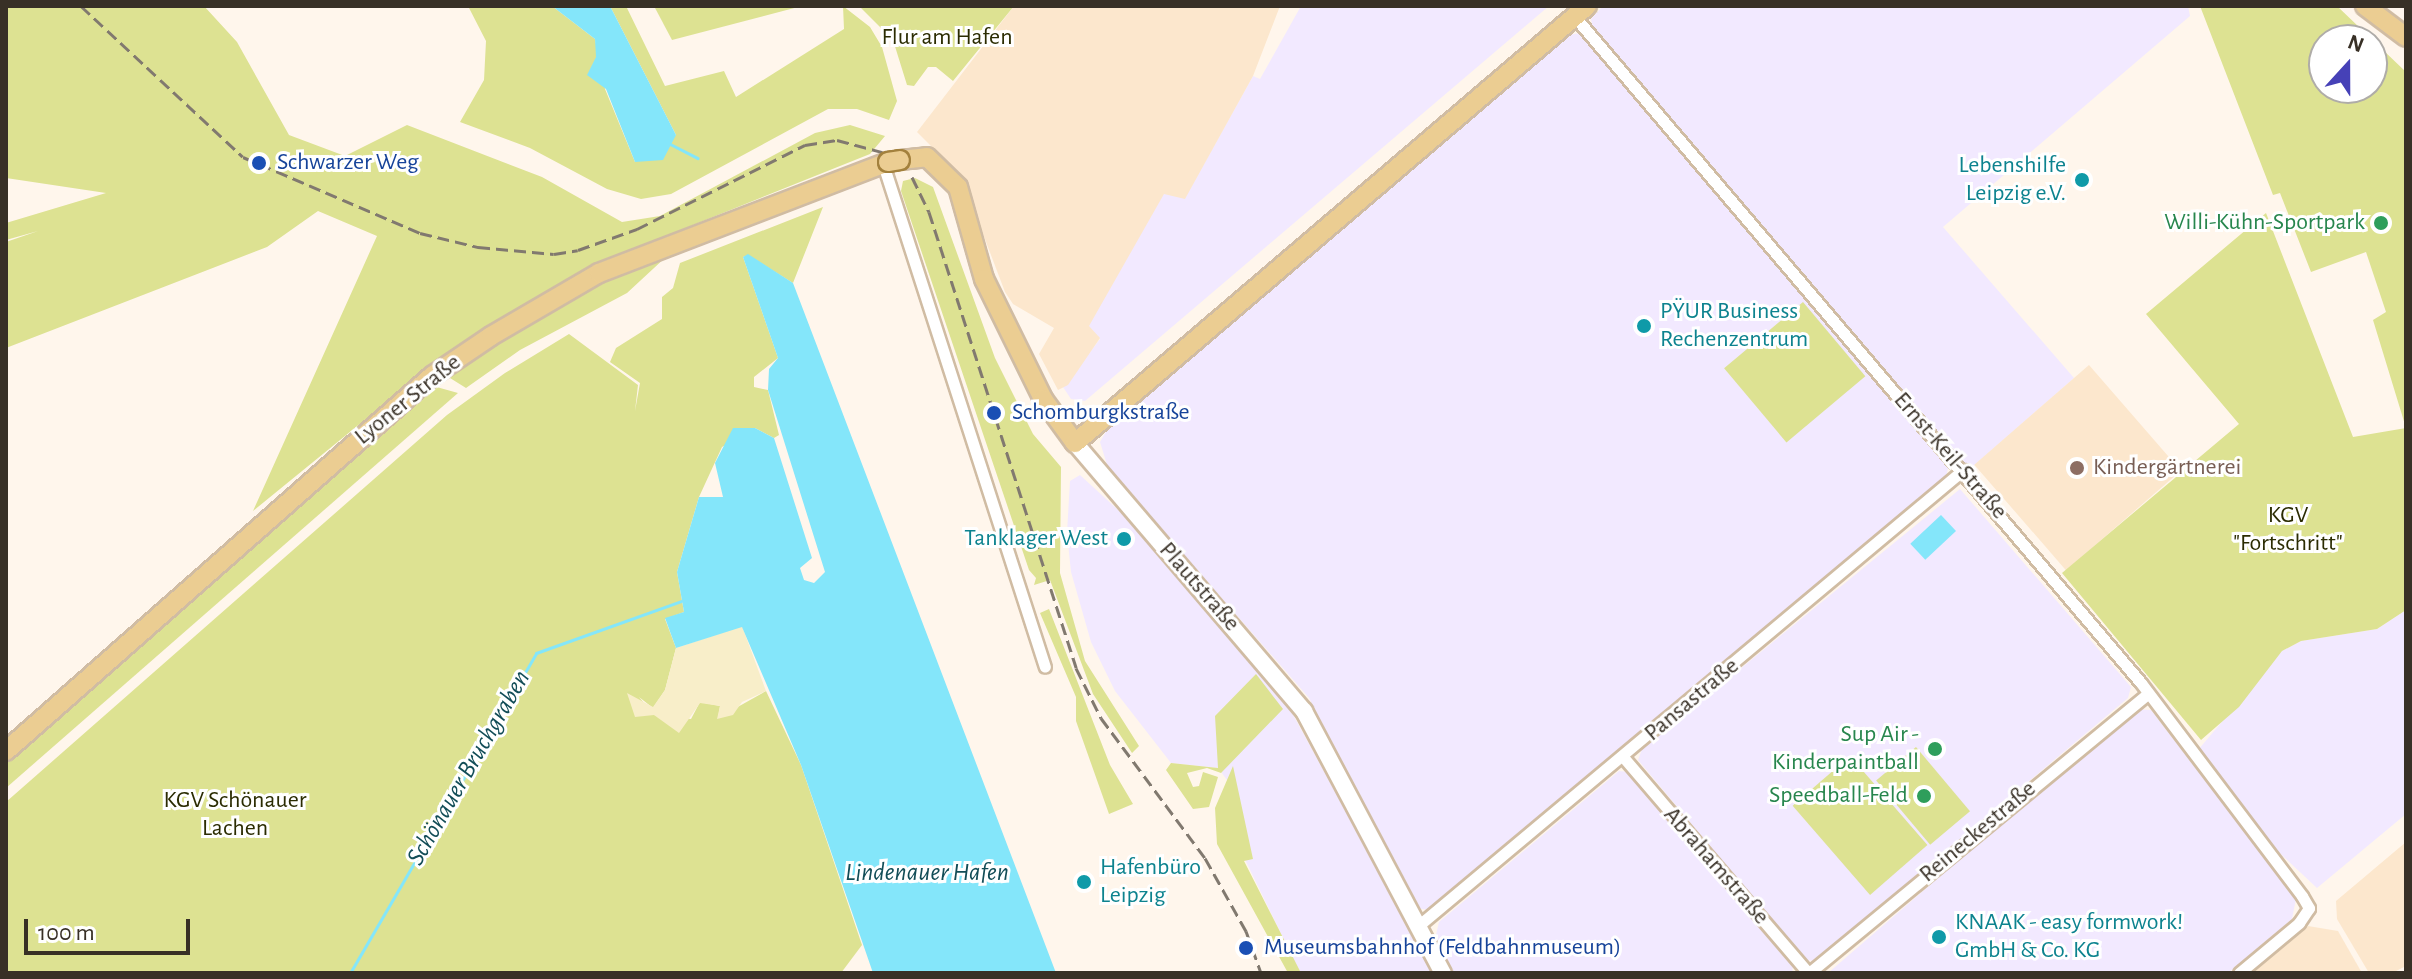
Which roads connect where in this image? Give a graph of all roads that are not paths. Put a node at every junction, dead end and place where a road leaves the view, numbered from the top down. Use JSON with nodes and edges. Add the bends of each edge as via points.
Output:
{"nodes":[{"id":1,"x":2365,"y":6,"type":"edge"},
{"id":2,"x":1581,"y":11,"type":"edge"},
{"id":3,"x":2406,"y":37,"type":"edge"},
{"id":4,"x":894,"y":161,"type":"junction"},
{"id":5,"x":1075,"y":443,"type":"junction"},
{"id":6,"x":1963,"y":470,"type":"junction"},
{"id":7,"x":1045,"y":667,"type":"dead end"},
{"id":8,"x":2148,"y":694,"type":"junction"},
{"id":9,"x":6,"y":751,"type":"edge"},
{"id":10,"x":1624,"y":758,"type":"junction"},
{"id":11,"x":1418,"y":926,"type":"junction"},
{"id":12,"x":1443,"y":973,"type":"edge"},
{"id":13,"x":1809,"y":973,"type":"edge"},
{"id":14,"x":2239,"y":973,"type":"edge"}],
"edges":[{"from":1,"to":3,"type":"main road"},
{"from":2,"to":5,"type":"main road"},
{"from":2,"to":6,"type":"street","name":"Ernst-Keil-Straße"},
{"from":4,"to":5,"type":"main road","name":"Plautstraße","via":[[927,157],[939,163],[958,187],[984,279],[1048,407]]},
{"from":4,"to":7,"type":"street"},
{"from":4,"to":9,"type":"main road","name":"Lyoner Straße","via":[[599,273],[491,336],[432,376]]},
{"from":5,"to":11,"type":"main road","name":"Plautstraße","via":[[1292,693]]},
{"from":6,"to":8,"type":"street","name":"Ernst-Keil-Straße"},
{"from":6,"to":10,"type":"street","name":"Pansastraße"},
{"from":8,"to":13,"type":"street","name":"Reineckestraße"},
{"from":8,"to":14,"type":"street","name":"Ernst-Keil-Straße","via":[[2309,908]]},
{"from":10,"to":11,"type":"street","name":"Pansastraße"},
{"from":10,"to":13,"type":"street","name":"Abrahamstraße"},
{"from":11,"to":12,"type":"main road","name":"Plautstraße"}]}
